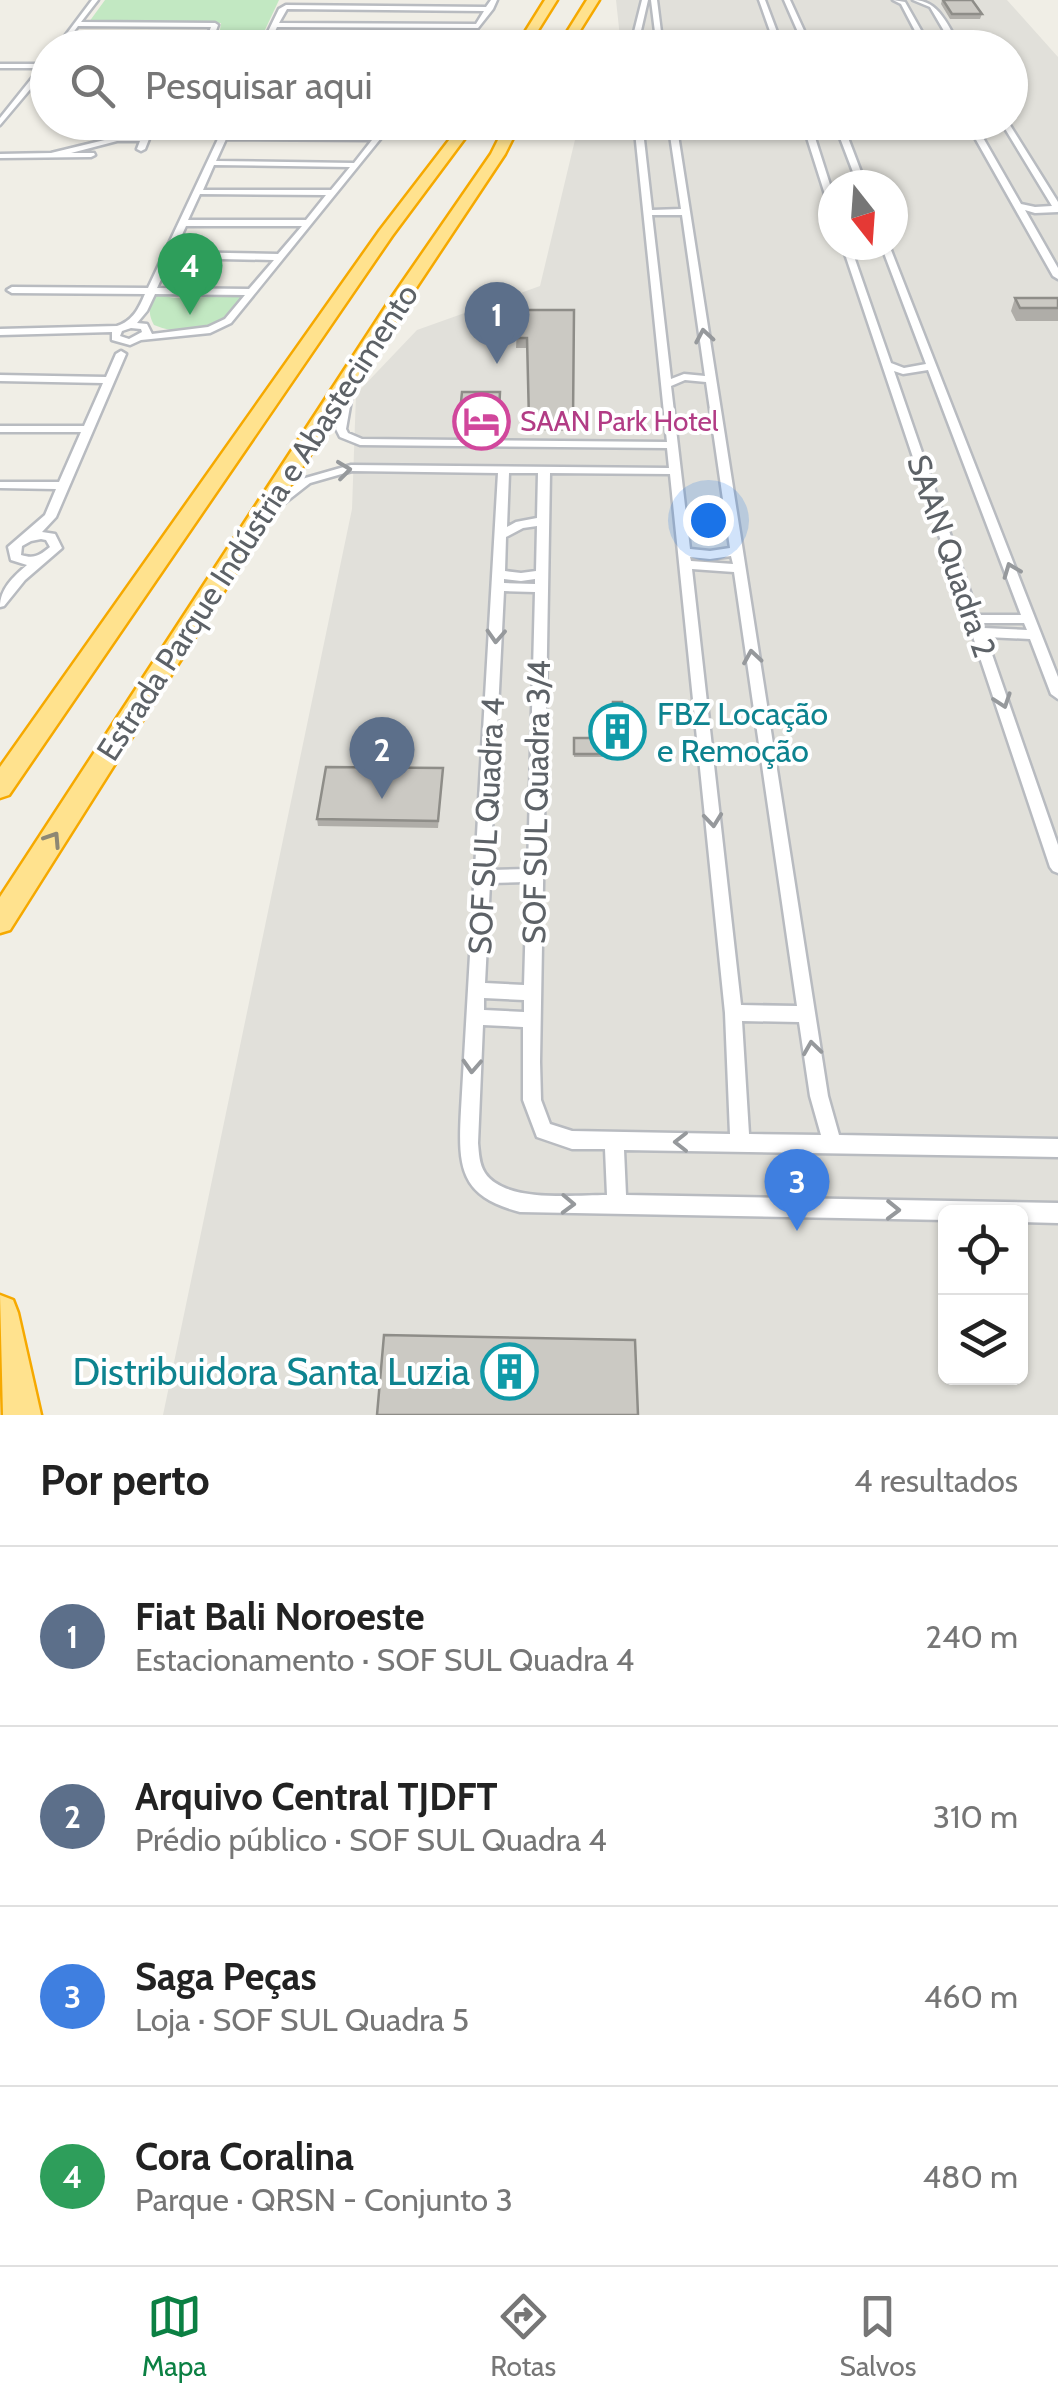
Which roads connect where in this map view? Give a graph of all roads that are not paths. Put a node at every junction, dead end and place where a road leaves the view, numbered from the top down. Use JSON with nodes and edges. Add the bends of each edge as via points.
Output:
{"nodes":[{"id":1,"x":96,"y":0,"type":"edge"},
{"id":2,"x":494,"y":0,"type":"edge"},
{"id":3,"x":551,"y":0,"type":"edge"},
{"id":4,"x":593,"y":0,"type":"edge"},
{"id":5,"x":645,"y":0,"type":"edge"},
{"id":6,"x":654,"y":0,"type":"edge"},
{"id":7,"x":896,"y":0,"type":"edge"},
{"id":8,"x":916,"y":0,"type":"edge"},
{"id":9,"x":792,"y":2,"type":"edge"},
{"id":10,"x":770,"y":3,"type":"edge"},
{"id":11,"x":442,"y":4,"type":"edge"},
{"id":12,"x":904,"y":6,"type":"junction"},
{"id":13,"x":932,"y":6,"type":"junction"},
{"id":14,"x":490,"y":8,"type":"junction"},
{"id":15,"x":78,"y":24,"type":"junction"},
{"id":16,"x":274,"y":25,"type":"junction"},
{"id":17,"x":73,"y":30,"type":"edge"},
{"id":18,"x":212,"y":30,"type":"edge"},
{"id":19,"x":272,"y":30,"type":"edge"},
{"id":20,"x":532,"y":30,"type":"edge"},
{"id":21,"x":574,"y":30,"type":"edge"},
{"id":22,"x":635,"y":30,"type":"edge"},
{"id":23,"x":657,"y":30,"type":"edge"},
{"id":24,"x":776,"y":30,"type":"edge"},
{"id":25,"x":802,"y":30,"type":"edge"},
{"id":26,"x":918,"y":30,"type":"edge"},
{"id":27,"x":947,"y":30,"type":"edge"},
{"id":28,"x":30,"y":65,"type":"edge"},
{"id":29,"x":0,"y":66,"type":"edge"},
{"id":30,"x":30,"y":86,"type":"edge"},
{"id":31,"x":0,"y":122,"type":"edge"},
{"id":32,"x":115,"y":140,"type":"edge"},
{"id":33,"x":144,"y":140,"type":"edge"},
{"id":34,"x":223,"y":140,"type":"edge"},
{"id":35,"x":377,"y":140,"type":"edge"},
{"id":36,"x":456,"y":140,"type":"edge"},
{"id":37,"x":503,"y":140,"type":"edge"},
{"id":38,"x":640,"y":140,"type":"edge"},
{"id":39,"x":674,"y":140,"type":"edge"},
{"id":40,"x":812,"y":140,"type":"edge"},
{"id":41,"x":845,"y":140,"type":"edge"},
{"id":42,"x":980,"y":140,"type":"edge"},
{"id":43,"x":1015,"y":140,"type":"edge"},
{"id":44,"x":141,"y":149,"type":"dead end"},
{"id":45,"x":0,"y":156,"type":"edge"},
{"id":46,"x":49,"y":156,"type":"junction"},
{"id":47,"x":91,"y":156,"type":"dead end"},
{"id":48,"x":212,"y":163,"type":"junction"},
{"id":49,"x":356,"y":164,"type":"junction"},
{"id":50,"x":821,"y":170,"type":"edge"},
{"id":51,"x":856,"y":170,"type":"edge"},
{"id":52,"x":200,"y":192,"type":"junction"},
{"id":53,"x":332,"y":193,"type":"junction"},
{"id":54,"x":1018,"y":206,"type":"junction"},
{"id":55,"x":647,"y":208,"type":"junction"},
{"id":56,"x":683,"y":208,"type":"junction"},
{"id":57,"x":1058,"y":210,"type":"edge"},
{"id":58,"x":1024,"y":218,"type":"junction"},
{"id":59,"x":185,"y":223,"type":"junction"},
{"id":60,"x":307,"y":223,"type":"junction"},
{"id":61,"x":169,"y":256,"type":"junction"},
{"id":62,"x":281,"y":256,"type":"junction"},
{"id":63,"x":851,"y":260,"type":"edge"},
{"id":64,"x":890,"y":260,"type":"edge"},
{"id":65,"x":1058,"y":276,"type":"edge"},
{"id":66,"x":12,"y":290,"type":"dead end"},
{"id":67,"x":151,"y":291,"type":"junction"},
{"id":68,"x":253,"y":292,"type":"junction"},
{"id":69,"x":142,"y":311,"type":"junction"},
{"id":70,"x":130,"y":325,"type":"junction"},
{"id":71,"x":0,"y":332,"type":"edge"},
{"id":72,"x":142,"y":333,"type":"junction"},
{"id":73,"x":117,"y":335,"type":"junction"},
{"id":74,"x":121,"y":354,"type":"junction"},
{"id":75,"x":885,"y":364,"type":"junction"},
{"id":76,"x":664,"y":366,"type":"junction"},
{"id":77,"x":931,"y":366,"type":"junction"},
{"id":78,"x":711,"y":374,"type":"junction"},
{"id":79,"x":0,"y":378,"type":"edge"},
{"id":80,"x":350,"y":379,"type":"junction"},
{"id":81,"x":112,"y":380,"type":"junction"},
{"id":82,"x":892,"y":381,"type":"junction"},
{"id":83,"x":666,"y":385,"type":"junction"},
{"id":84,"x":938,"y":386,"type":"junction"},
{"id":85,"x":0,"y":428,"type":"edge"},
{"id":86,"x":88,"y":429,"type":"junction"},
{"id":87,"x":409,"y":444,"type":"junction"},
{"id":88,"x":672,"y":445,"type":"junction"},
{"id":89,"x":605,"y":446,"type":"junction"},
{"id":90,"x":405,"y":468,"type":"junction"},
{"id":91,"x":504,"y":469,"type":"junction"},
{"id":92,"x":544,"y":470,"type":"junction"},
{"id":93,"x":601,"y":470,"type":"junction"},
{"id":94,"x":675,"y":472,"type":"junction"},
{"id":95,"x":0,"y":485,"type":"edge"},
{"id":96,"x":62,"y":486,"type":"junction"},
{"id":97,"x":260,"y":516,"type":"junction"},
{"id":98,"x":50,"y":517,"type":"junction"},
{"id":99,"x":542,"y":521,"type":"junction"},
{"id":100,"x":502,"y":534,"type":"junction"},
{"id":101,"x":51,"y":537,"type":"junction"},
{"id":102,"x":14,"y":548,"type":"edge"},
{"id":103,"x":736,"y":551,"type":"junction"},
{"id":104,"x":686,"y":558,"type":"junction"},
{"id":105,"x":42,"y":559,"type":"junction"},
{"id":106,"x":738,"y":568,"type":"junction"},
{"id":107,"x":21,"y":577,"type":"junction"},
{"id":108,"x":499,"y":581,"type":"junction"},
{"id":109,"x":540,"y":581,"type":"junction"},
{"id":110,"x":0,"y":602,"type":"edge"},
{"id":111,"x":1030,"y":619,"type":"junction"},
{"id":112,"x":977,"y":625,"type":"junction"},
{"id":113,"x":1036,"y":635,"type":"junction"},
{"id":114,"x":1058,"y":694,"type":"edge"},
{"id":115,"x":0,"y":788,"type":"edge"},
{"id":116,"x":1058,"y":867,"type":"edge"},
{"id":117,"x":534,"y":875,"type":"junction"},
{"id":118,"x":483,"y":876,"type":"junction"},
{"id":119,"x":1,"y":917,"type":"edge"},
{"id":120,"x":477,"y":988,"type":"junction"},
{"id":121,"x":532,"y":993,"type":"junction"},
{"id":122,"x":733,"y":1013,"type":"junction"},
{"id":123,"x":808,"y":1014,"type":"junction"},
{"id":124,"x":475,"y":1017,"type":"junction"},
{"id":125,"x":532,"y":1020,"type":"junction"},
{"id":126,"x":614,"y":1142,"type":"junction"},
{"id":127,"x":740,"y":1142,"type":"junction"},
{"id":128,"x":832,"y":1143,"type":"junction"},
{"id":129,"x":1058,"y":1148,"type":"edge"},
{"id":130,"x":617,"y":1205,"type":"junction"},
{"id":131,"x":1058,"y":1213,"type":"edge"},
{"id":132,"x":0,"y":1313,"type":"edge"},
{"id":133,"x":22,"y":1415,"type":"edge"}],
"edges":[{"from":1,"to":15,"type":"street"},
{"from":2,"to":14,"type":"street"},
{"from":3,"to":20,"type":"highway"},
{"from":4,"to":21,"type":"highway"},
{"from":5,"to":22,"type":"street"},
{"from":6,"to":23,"type":"street"},
{"from":7,"to":12,"type":"street"},
{"from":8,"to":13,"type":"street"},
{"from":9,"to":10,"type":"street"},
{"from":9,"to":25,"type":"street"},
{"from":10,"to":24,"type":"street"},
{"from":11,"to":14,"type":"street"},
{"from":11,"to":16,"type":"street","via":[[286,7]]},
{"from":12,"to":13,"type":"street"},
{"from":12,"to":26,"type":"street"},
{"from":13,"to":27,"type":"street"},
{"from":14,"to":16,"type":"street","via":[[478,26]]},
{"from":15,"to":17,"type":"street"},
{"from":15,"to":18,"type":"street","via":[[214,25]]},
{"from":16,"to":19,"type":"street"},
{"from":28,"to":29,"type":"street"},
{"from":30,"to":31,"type":"street"},
{"from":32,"to":46,"type":"street"},
{"from":33,"to":44,"type":"street"},
{"from":34,"to":48,"type":"street"},
{"from":35,"to":49,"type":"street"},
{"from":36,"to":115,"type":"highway","name":"Estrada Parque Indústria e Abastecimento"},
{"from":37,"to":80,"type":"highway","name":"Estrada Parque Indústria e Abastecimento"},
{"from":38,"to":55,"type":"street"},
{"from":39,"to":56,"type":"street"},
{"from":40,"to":50,"type":"street"},
{"from":41,"to":51,"type":"street"},
{"from":42,"to":54,"type":"street"},
{"from":43,"to":57,"type":"street"},
{"from":45,"to":46,"type":"street"},
{"from":46,"to":47,"type":"street"},
{"from":48,"to":49,"type":"street"},
{"from":48,"to":52,"type":"street"},
{"from":49,"to":53,"type":"street"},
{"from":52,"to":53,"type":"street"},
{"from":52,"to":59,"type":"street"},
{"from":53,"to":60,"type":"street"},
{"from":54,"to":57,"type":"street"},
{"from":54,"to":58,"type":"street"},
{"from":55,"to":56,"type":"street"},
{"from":55,"to":76,"type":"street"},
{"from":78,"to":56,"type":"street","one_way":true},
{"from":57,"to":58,"type":"street"},
{"from":58,"to":65,"type":"street"},
{"from":59,"to":60,"type":"street"},
{"from":59,"to":61,"type":"street"},
{"from":60,"to":62,"type":"street"},
{"from":61,"to":62,"type":"street"},
{"from":61,"to":67,"type":"street"},
{"from":62,"to":68,"type":"street"},
{"from":63,"to":75,"type":"street","name":"SAAN Quadra 2"},
{"from":64,"to":77,"type":"street"},
{"from":66,"to":67,"type":"street"},
{"from":67,"to":68,"type":"street"},
{"from":67,"to":69,"type":"street"},
{"from":68,"to":72,"type":"street","via":[[223,325]]},
{"from":69,"to":70,"type":"street"},
{"from":69,"to":72,"type":"street"},
{"from":70,"to":72,"type":"street"},
{"from":70,"to":73,"type":"street"},
{"from":71,"to":73,"type":"street"},
{"from":72,"to":73,"type":"street"},
{"from":72,"to":74,"type":"street"},
{"from":73,"to":74,"type":"street"},
{"from":74,"to":81,"type":"street"},
{"from":75,"to":77,"type":"street","via":[[903,371]]},
{"from":75,"to":82,"type":"street","name":"SAAN Quadra 2"},
{"from":76,"to":78,"type":"street"},
{"from":76,"to":83,"type":"street"},
{"from":77,"to":84,"type":"street"},
{"from":78,"to":83,"type":"street"},
{"from":78,"to":103,"type":"street"},
{"from":79,"to":81,"type":"street"},
{"from":80,"to":87,"type":"street","via":[[340,418],[344,436]]},
{"from":80,"to":97,"type":"highway","name":"Estrada Parque Indústria e Abastecimento"},
{"from":81,"to":86,"type":"street"},
{"from":82,"to":84,"type":"street","via":[[911,377]]},
{"from":82,"to":112,"type":"street","name":"SAAN Quadra 2"},
{"from":83,"to":88,"type":"street"},
{"from":111,"to":84,"type":"street","one_way":true},
{"from":85,"to":86,"type":"street"},
{"from":86,"to":96,"type":"street"},
{"from":87,"to":89,"type":"street"},
{"from":87,"to":90,"type":"street","via":[[400,452]]},
{"from":88,"to":89,"type":"street"},
{"from":88,"to":94,"type":"street"},
{"from":89,"to":93,"type":"street","via":[[610,456]]},
{"from":90,"to":91,"type":"street"},
{"from":97,"to":90,"type":"street","one_way":true,"via":[[327,472]]},
{"from":91,"to":92,"type":"street"},
{"from":91,"to":100,"type":"street","name":"SOF SUL Quadra 4"},
{"from":92,"to":93,"type":"street"},
{"from":92,"to":99,"type":"street","name":"SOF SUL Quadra 3/4"},
{"from":93,"to":94,"type":"street"},
{"from":94,"to":104,"type":"street"},
{"from":95,"to":96,"type":"street"},
{"from":96,"to":98,"type":"street"},
{"from":119,"to":97,"type":"highway","name":"Estrada Parque Indústria e Abastecimento","one_way":true},
{"from":98,"to":101,"type":"street"},
{"from":98,"to":102,"type":"street"},
{"from":99,"to":100,"type":"street"},
{"from":99,"to":109,"type":"street","name":"SOF SUL Quadra 3/4"},
{"from":100,"to":108,"type":"street","name":"SOF SUL Quadra 4"},
{"from":101,"to":102,"type":"street"},
{"from":101,"to":105,"type":"street","via":[[56,548]]},
{"from":102,"to":105,"type":"street"},
{"from":102,"to":107,"type":"street"},
{"from":103,"to":104,"type":"street"},
{"from":103,"to":106,"type":"street"},
{"from":104,"to":106,"type":"street"},
{"from":104,"to":122,"type":"street","one_way":true},
{"from":105,"to":107,"type":"street"},
{"from":123,"to":106,"type":"street","one_way":true},
{"from":107,"to":110,"type":"street"},
{"from":108,"to":109,"type":"street"},
{"from":108,"to":118,"type":"street","name":"SOF SUL Quadra 4","one_way":true},
{"from":109,"to":117,"type":"street","name":"SOF SUL Quadra 3/4"},
{"from":111,"to":112,"type":"street"},
{"from":111,"to":113,"type":"street"},
{"from":112,"to":113,"type":"street"},
{"from":112,"to":116,"type":"street","name":"SAAN Quadra 2","one_way":true},
{"from":113,"to":114,"type":"street"},
{"from":117,"to":118,"type":"street"},
{"from":117,"to":121,"type":"street","name":"SOF SUL Quadra 3/4"},
{"from":118,"to":120,"type":"street","name":"SOF SUL Quadra 4"},
{"from":120,"to":121,"type":"street"},
{"from":120,"to":124,"type":"street","name":"SOF SUL Quadra 4"},
{"from":121,"to":125,"type":"street","name":"SOF SUL Quadra 3/4"},
{"from":122,"to":123,"type":"street"},
{"from":122,"to":127,"type":"street"},
{"from":128,"to":123,"type":"street","one_way":true},
{"from":124,"to":125,"type":"street"},
{"from":124,"to":130,"type":"street","name":"SOF SUL Quadra 4","one_way":true,"via":[[468,1145],[478,1180],[503,1200]]},
{"from":125,"to":126,"type":"street","name":"SOF SUL Quadra 3/4","via":[[532,1100],[543,1131]]},
{"from":127,"to":126,"type":"street","one_way":true},
{"from":126,"to":130,"type":"street"},
{"from":127,"to":128,"type":"street"},
{"from":128,"to":129,"type":"street"},
{"from":130,"to":131,"type":"street","one_way":true},
{"from":132,"to":133,"type":"highway"}]}
